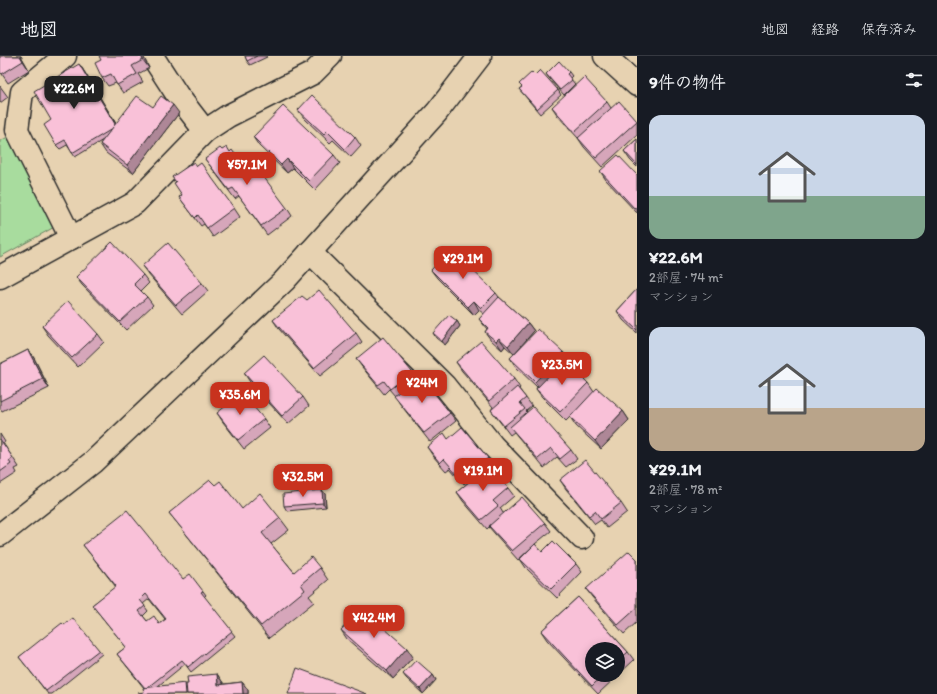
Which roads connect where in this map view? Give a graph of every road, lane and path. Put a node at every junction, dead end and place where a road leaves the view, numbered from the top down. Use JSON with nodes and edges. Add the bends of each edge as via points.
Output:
{"nodes":[{"id":1,"x":64,"y":56,"type":"edge"},
{"id":2,"x":152,"y":56,"type":"edge"},
{"id":3,"x":330,"y":56,"type":"edge"},
{"id":4,"x":480,"y":56,"type":"edge"},
{"id":5,"x":606,"y":56,"type":"edge"},
{"id":6,"x":637,"y":85,"type":"edge"},
{"id":7,"x":205,"y":131,"type":"junction"},
{"id":8,"x":71,"y":238,"type":"junction"},
{"id":9,"x":310,"y":252,"type":"junction"},
{"id":10,"x":0,"y":277,"type":"edge"},
{"id":11,"x":0,"y":535,"type":"edge"},
{"id":12,"x":582,"y":538,"type":"dead end"}],
"edges":[{"from":1,"to":8,"type":"street","via":[[22,92],[17,130]]},
{"from":2,"to":7,"type":"street"},
{"from":3,"to":7,"type":"street","via":[[313,73],[228,116]]},
{"from":4,"to":9,"type":"street","via":[[436,112]]},
{"from":5,"to":6,"type":"street"},
{"from":7,"to":8,"type":"street","via":[[135,203]]},
{"from":8,"to":10,"type":"street"},
{"from":9,"to":11,"type":"street","via":[[284,280],[93,462]]},
{"from":9,"to":12,"type":"street","via":[[444,385],[493,446]]}]}
